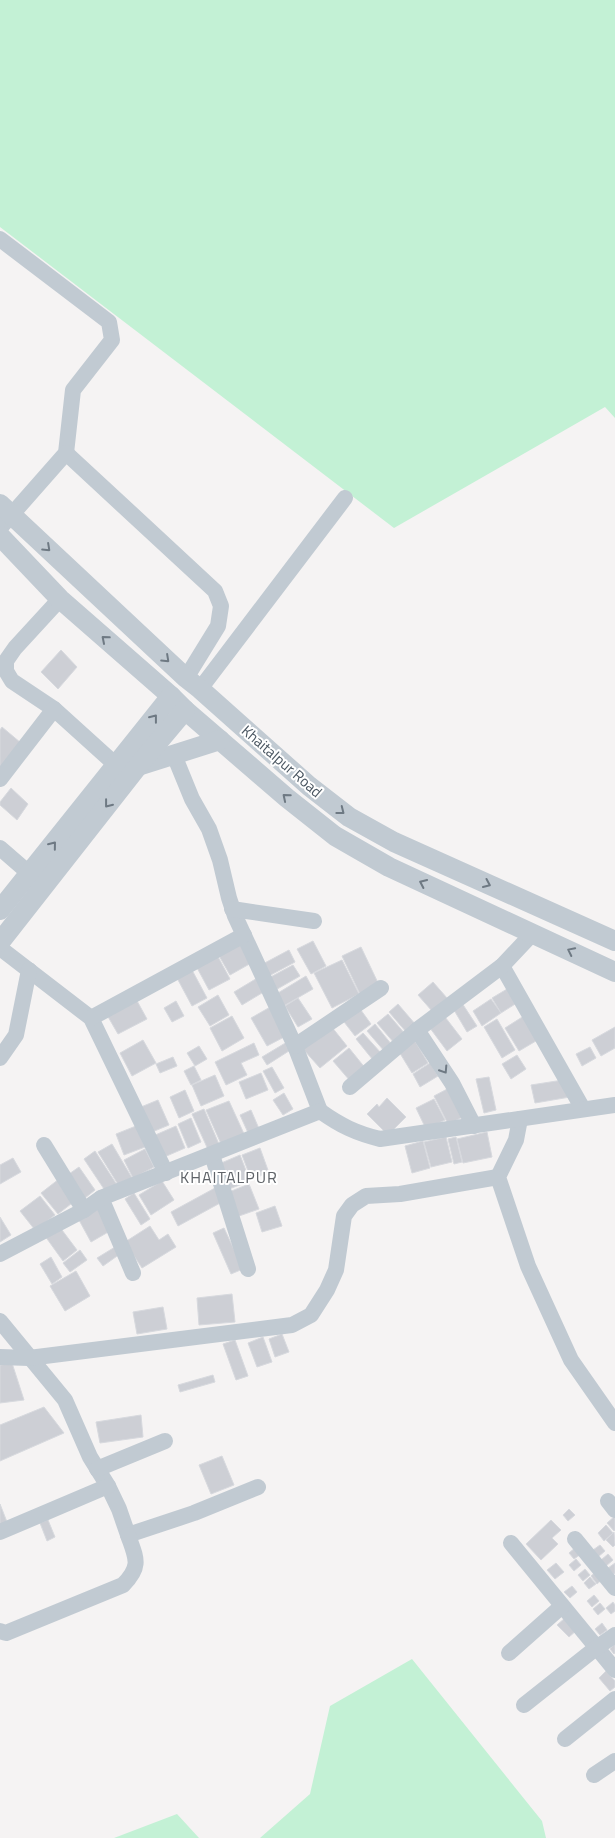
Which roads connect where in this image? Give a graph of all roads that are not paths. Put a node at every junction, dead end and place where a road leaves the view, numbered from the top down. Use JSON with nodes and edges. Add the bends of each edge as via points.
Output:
{"nodes":[{"id":1,"x":0,"y":239,"type":"edge"},
{"id":2,"x":66,"y":453,"type":"junction"},
{"id":3,"x":345,"y":498,"type":"dead end"},
{"id":4,"x":4,"y":516,"type":"edge"},
{"id":5,"x":0,"y":536,"type":"edge"},
{"id":6,"x":60,"y":599,"type":"junction"},
{"id":7,"x":193,"y":684,"type":"junction"},
{"id":8,"x":178,"y":703,"type":"junction"},
{"id":9,"x":54,"y":709,"type":"junction"},
{"id":10,"x":220,"y":740,"type":"junction"},
{"id":11,"x":174,"y":755,"type":"junction"},
{"id":12,"x":117,"y":766,"type":"junction"},
{"id":13,"x":138,"y":766,"type":"junction"},
{"id":14,"x":0,"y":779,"type":"edge"},
{"id":15,"x":0,"y":848,"type":"edge"},
{"id":16,"x":30,"y":874,"type":"junction"},
{"id":17,"x":232,"y":909,"type":"junction"},
{"id":18,"x":0,"y":910,"type":"edge"},
{"id":19,"x":314,"y":921,"type":"dead end"},
{"id":20,"x":533,"y":933,"type":"junction"},
{"id":21,"x":244,"y":935,"type":"junction"},
{"id":22,"x":615,"y":941,"type":"edge"},
{"id":23,"x":0,"y":942,"type":"edge"},
{"id":24,"x":0,"y":948,"type":"edge"},
{"id":25,"x":502,"y":966,"type":"junction"},
{"id":26,"x":29,"y":970,"type":"junction"},
{"id":27,"x":615,"y":972,"type":"edge"},
{"id":28,"x":381,"y":988,"type":"dead end"},
{"id":29,"x":91,"y":1018,"type":"junction"},
{"id":30,"x":417,"y":1030,"type":"junction"},
{"id":31,"x":295,"y":1046,"type":"junction"},
{"id":32,"x":0,"y":1058,"type":"edge"},
{"id":33,"x":350,"y":1087,"type":"dead end"},
{"id":34,"x":615,"y":1105,"type":"edge"},
{"id":35,"x":583,"y":1109,"type":"junction"},
{"id":36,"x":320,"y":1111,"type":"junction"},
{"id":37,"x":520,"y":1119,"type":"junction"},
{"id":38,"x":474,"y":1126,"type":"junction"},
{"id":39,"x":44,"y":1145,"type":"dead end"},
{"id":40,"x":212,"y":1155,"type":"junction"},
{"id":41,"x":166,"y":1173,"type":"junction"},
{"id":42,"x":498,"y":1177,"type":"junction"},
{"id":43,"x":101,"y":1198,"type":"junction"},
{"id":44,"x":84,"y":1210,"type":"junction"},
{"id":45,"x":0,"y":1254,"type":"edge"},
{"id":46,"x":248,"y":1269,"type":"dead end"},
{"id":47,"x":133,"y":1273,"type":"dead end"},
{"id":48,"x":0,"y":1320,"type":"edge"},
{"id":49,"x":0,"y":1358,"type":"edge"},
{"id":50,"x":29,"y":1358,"type":"junction"},
{"id":51,"x":615,"y":1423,"type":"edge"},
{"id":52,"x":165,"y":1441,"type":"dead end"},
{"id":53,"x":98,"y":1469,"type":"junction"},
{"id":54,"x":108,"y":1486,"type":"junction"},
{"id":55,"x":258,"y":1487,"type":"dead end"},
{"id":56,"x":0,"y":1532,"type":"edge"},
{"id":57,"x":128,"y":1535,"type":"junction"},
{"id":58,"x":575,"y":1539,"type":"dead end"},
{"id":59,"x":511,"y":1544,"type":"dead end"},
{"id":60,"x":615,"y":1588,"type":"edge"},
{"id":61,"x":562,"y":1606,"type":"junction"},
{"id":62,"x":0,"y":1631,"type":"edge"},
{"id":63,"x":615,"y":1635,"type":"edge"},
{"id":64,"x":596,"y":1648,"type":"junction"},
{"id":65,"x":509,"y":1653,"type":"dead end"},
{"id":66,"x":615,"y":1670,"type":"edge"},
{"id":67,"x":615,"y":1699,"type":"edge"},
{"id":68,"x":524,"y":1705,"type":"dead end"},
{"id":69,"x":565,"y":1739,"type":"dead end"},
{"id":70,"x":615,"y":1761,"type":"edge"},
{"id":71,"x":594,"y":1775,"type":"dead end"}],
"edges":[{"from":1,"to":2,"type":"street","via":[[109,322],[112,340],[73,390]]},
{"from":2,"to":4,"type":"street"},
{"from":2,"to":7,"type":"street","via":[[215,591],[221,606],[218,626]]},
{"from":3,"to":7,"type":"street"},
{"from":4,"to":7,"type":"street","name":"Khaitalpur Road","one_way":true},
{"from":5,"to":6,"type":"street","name":"Khaitalpur Road"},
{"from":8,"to":6,"type":"street","name":"Khaitalpur Road","one_way":true},
{"from":6,"to":9,"type":"street","via":[[6,661],[6,671],[12,681]]},
{"from":7,"to":22,"type":"street","name":"Khaitalpur Road","one_way":true,"via":[[349,817],[394,842]]},
{"from":8,"to":10,"type":"street","name":"Khaitalpur Road"},
{"from":12,"to":8,"type":"street","one_way":true},
{"from":8,"to":13,"type":"street"},
{"from":9,"to":12,"type":"street"},
{"from":9,"to":14,"type":"street"},
{"from":10,"to":11,"type":"street"},
{"from":20,"to":10,"type":"street","name":"Khaitalpur Road","one_way":true,"via":[[389,867],[335,836]]},
{"from":11,"to":13,"type":"street"},
{"from":11,"to":17,"type":"street","via":[[192,799],[209,829]]},
{"from":16,"to":12,"type":"street","one_way":true},
{"from":13,"to":23,"type":"street","one_way":true},
{"from":15,"to":16,"type":"street"},
{"from":16,"to":18,"type":"street"},
{"from":17,"to":19,"type":"street"},
{"from":17,"to":21,"type":"street"},
{"from":20,"to":25,"type":"street"},
{"from":27,"to":20,"type":"street","name":"Khaitalpur Road","one_way":true},
{"from":21,"to":29,"type":"street"},
{"from":21,"to":31,"type":"street"},
{"from":24,"to":26,"type":"street"},
{"from":25,"to":30,"type":"street"},
{"from":25,"to":35,"type":"street"},
{"from":26,"to":29,"type":"street"},
{"from":26,"to":32,"type":"street","via":[[16,1035]]},
{"from":28,"to":31,"type":"street"},
{"from":29,"to":41,"type":"street"},
{"from":30,"to":33,"type":"street"},
{"from":30,"to":38,"type":"street","one_way":true,"via":[[452,1084]]},
{"from":31,"to":36,"type":"street"},
{"from":34,"to":35,"type":"street"},
{"from":35,"to":37,"type":"street"},
{"from":36,"to":38,"type":"street","via":[[342,1127],[380,1139]]},
{"from":36,"to":40,"type":"street"},
{"from":37,"to":38,"type":"street"},
{"from":37,"to":42,"type":"street","via":[[516,1140]]},
{"from":39,"to":44,"type":"street"},
{"from":40,"to":41,"type":"street"},
{"from":40,"to":46,"type":"street"},
{"from":41,"to":43,"type":"street"},
{"from":42,"to":50,"type":"street","via":[[400,1194],[366,1196],[352,1205],[344,1216],[336,1270],[327,1290],[311,1315],[292,1325]]},
{"from":42,"to":51,"type":"street","via":[[528,1266],[571,1360]]},
{"from":43,"to":44,"type":"street"},
{"from":43,"to":47,"type":"street"},
{"from":44,"to":45,"type":"street"},
{"from":48,"to":50,"type":"street"},
{"from":49,"to":50,"type":"street"},
{"from":50,"to":53,"type":"street","via":[[65,1400]]},
{"from":52,"to":53,"type":"street"},
{"from":53,"to":54,"type":"street"},
{"from":54,"to":56,"type":"street"},
{"from":54,"to":57,"type":"street"},
{"from":55,"to":57,"type":"street"},
{"from":57,"to":62,"type":"street","via":[[137,1560],[133,1575],[123,1585],[6,1633]]},
{"from":58,"to":60,"type":"street"},
{"from":59,"to":61,"type":"street"},
{"from":61,"to":64,"type":"street"},
{"from":61,"to":65,"type":"street"},
{"from":63,"to":64,"type":"street"},
{"from":64,"to":66,"type":"street"},
{"from":64,"to":68,"type":"street"},
{"from":67,"to":69,"type":"street"},
{"from":70,"to":71,"type":"street"}]}
